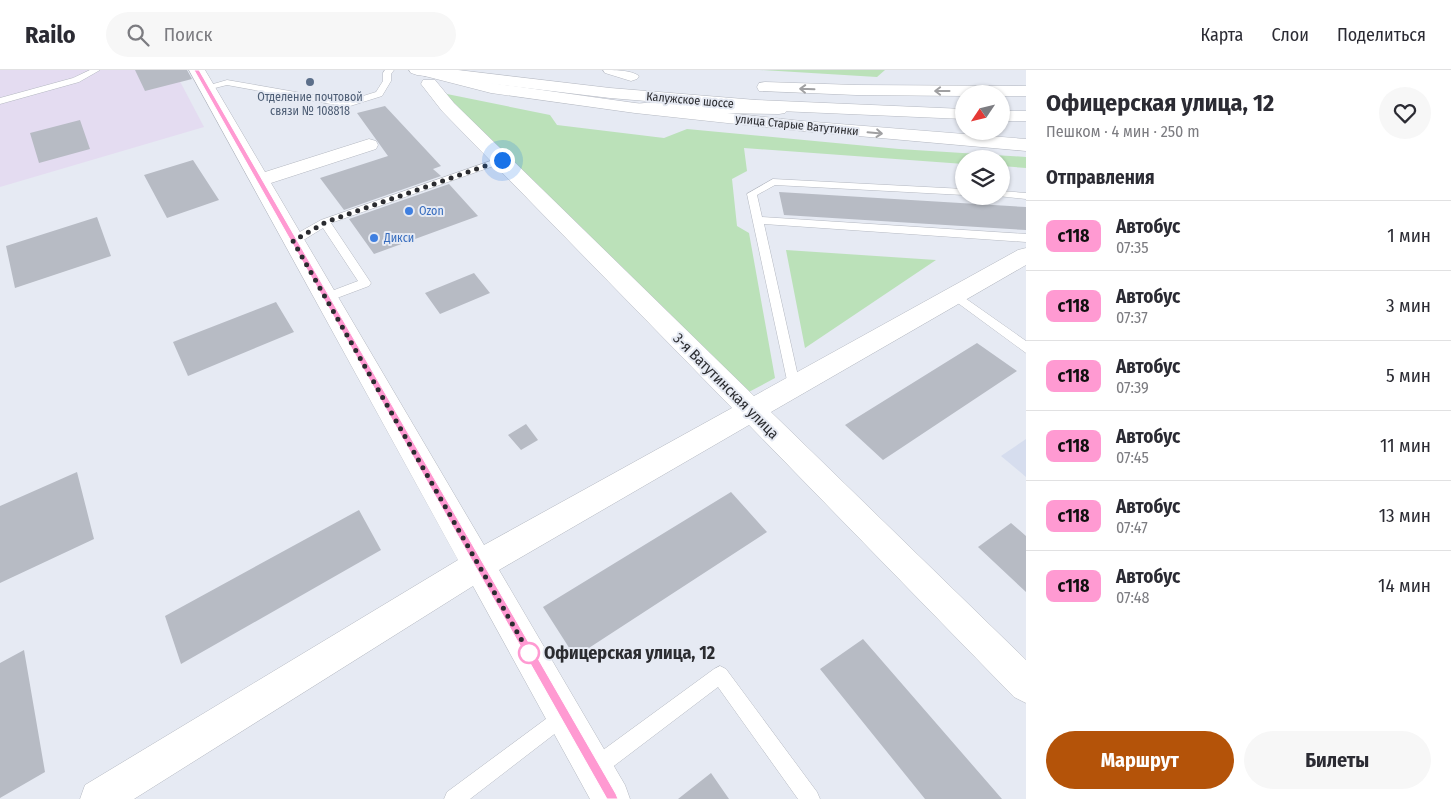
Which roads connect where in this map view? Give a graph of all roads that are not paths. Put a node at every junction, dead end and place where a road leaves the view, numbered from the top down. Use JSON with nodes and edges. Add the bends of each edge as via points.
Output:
{"nodes":[{"id":1,"x":96,"y":70,"type":"edge"},
{"id":2,"x":390,"y":70,"type":"edge"},
{"id":3,"x":612,"y":70,"type":"edge"},
{"id":4,"x":594,"y":72,"type":"dead end"},
{"id":5,"x":422,"y":75,"type":"edge"},
{"id":6,"x":202,"y":78,"type":"edge"},
{"id":7,"x":753,"y":87,"type":"dead end"},
{"id":8,"x":1026,"y":91,"type":"edge"},
{"id":9,"x":0,"y":100,"type":"edge"},
{"id":10,"x":635,"y":108,"type":"junction"},
{"id":11,"x":839,"y":110,"type":"junction"},
{"id":12,"x":955,"y":114,"type":"edge"},
{"id":13,"x":1010,"y":116,"type":"edge"},
{"id":14,"x":1026,"y":116,"type":"edge"},
{"id":15,"x":369,"y":145,"type":"dead end"},
{"id":16,"x":1026,"y":145,"type":"edge"},
{"id":17,"x":502,"y":160,"type":"junction"},
{"id":18,"x":259,"y":180,"type":"junction"},
{"id":19,"x":955,"y":192,"type":"edge"},
{"id":20,"x":1010,"y":195,"type":"edge"},
{"id":21,"x":1026,"y":196,"type":"edge"},
{"id":22,"x":759,"y":220,"type":"junction"},
{"id":23,"x":326,"y":222,"type":"junction"},
{"id":24,"x":1026,"y":238,"type":"edge"},
{"id":25,"x":293,"y":241,"type":"junction"},
{"id":26,"x":1026,"y":255,"type":"edge"},
{"id":27,"x":955,"y":295,"type":"junction"},
{"id":28,"x":325,"y":298,"type":"junction"},
{"id":29,"x":1026,"y":348,"type":"edge"},
{"id":30,"x":794,"y":385,"type":"junction"},
{"id":31,"x":750,"y":410,"type":"junction"},
{"id":32,"x":478,"y":564,"type":"junction"},
{"id":33,"x":1026,"y":686,"type":"edge"},
{"id":34,"x":564,"y":716,"type":"junction"},
{"id":35,"x":594,"y":768,"type":"junction"},
{"id":36,"x":99,"y":799,"type":"edge"},
{"id":37,"x":454,"y":799,"type":"edge"},
{"id":38,"x":611,"y":799,"type":"edge"},
{"id":39,"x":810,"y":799,"type":"edge"}],
"edges":[{"from":1,"to":9,"type":"lane","via":[[76,80]]},
{"from":2,"to":6,"type":"lane","via":[[379,94],[347,104]]},
{"from":3,"to":4,"type":"main road","name":"Калужское шоссе","via":[[638,76]]},
{"from":5,"to":10,"type":"main road","name":"улица Старые Ватутинки"},
{"from":5,"to":11,"type":"main road","name":"Калужское шоссе","via":[[756,106]]},
{"from":5,"to":17,"type":"main road","name":"3-я Ватутинская улица","via":[[441,99]]},
{"from":6,"to":18,"type":"main road"},
{"from":8,"to":7,"type":"main road","name":"Калужское шоссе","one_way":true},
{"from":10,"to":11,"type":"main road"},
{"from":10,"to":16,"type":"main road","name":"улица Старые Ватутинки","one_way":true},
{"from":11,"to":12,"type":"main road","name":"Калужское шоссе"},
{"from":13,"to":14,"type":"main road"},
{"from":15,"to":18,"type":"main road"},
{"from":17,"to":23,"type":"lane"},
{"from":17,"to":31,"type":"main road","name":"3-я Ватутинская улица"},
{"from":18,"to":25,"type":"main road"},
{"from":19,"to":22,"type":"lane","via":[[773,182],[752,194]]},
{"from":20,"to":21,"type":"lane"},
{"from":22,"to":24,"type":"lane"},
{"from":22,"to":30,"type":"lane"},
{"from":23,"to":25,"type":"lane"},
{"from":23,"to":28,"type":"lane","via":[[365,283]]},
{"from":25,"to":28,"type":"main road"},
{"from":26,"to":27,"type":"main road"},
{"from":27,"to":29,"type":"lane"},
{"from":27,"to":30,"type":"main road"},
{"from":28,"to":32,"type":"main road"},
{"from":30,"to":31,"type":"main road"},
{"from":31,"to":32,"type":"main road"},
{"from":31,"to":33,"type":"main road","name":"3-я Ватутинская улица"},
{"from":32,"to":34,"type":"main road"},
{"from":32,"to":36,"type":"main road"},
{"from":34,"to":35,"type":"main road"},
{"from":34,"to":37,"type":"lane"},
{"from":35,"to":38,"type":"main road"},
{"from":35,"to":39,"type":"lane","via":[[720,674]]}]}
